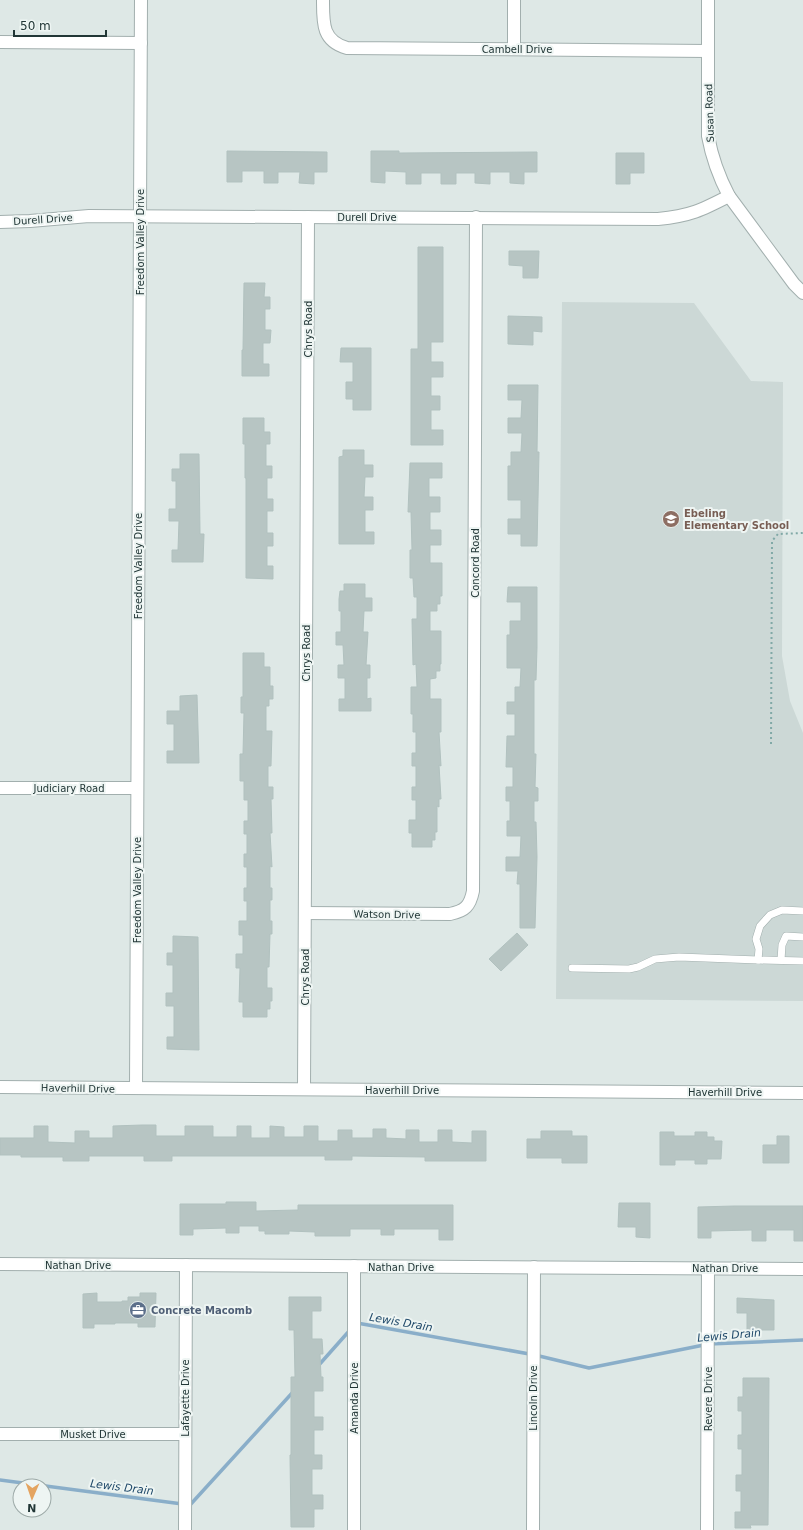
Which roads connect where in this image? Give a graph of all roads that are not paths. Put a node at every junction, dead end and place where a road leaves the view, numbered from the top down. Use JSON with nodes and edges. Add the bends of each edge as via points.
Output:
{"nodes":[{"id":1,"x":141,"y":0,"type":"edge"},
{"id":2,"x":323,"y":0,"type":"edge"},
{"id":3,"x":514,"y":0,"type":"edge"},
{"id":4,"x":708,"y":0,"type":"edge"},
{"id":5,"x":0,"y":42,"type":"edge"},
{"id":6,"x":141,"y":43,"type":"junction"},
{"id":7,"x":514,"y":49,"type":"junction"},
{"id":8,"x":708,"y":51,"type":"junction"},
{"id":9,"x":729,"y":196,"type":"junction"},
{"id":10,"x":140,"y":216,"type":"junction"},
{"id":11,"x":308,"y":217,"type":"junction"},
{"id":12,"x":476,"y":218,"type":"junction"},
{"id":13,"x":0,"y":222,"type":"edge"},
{"id":14,"x":803,"y":293,"type":"edge"},
{"id":15,"x":0,"y":788,"type":"edge"},
{"id":16,"x":137,"y":788,"type":"junction"},
{"id":17,"x":467,"y":907,"type":"joint"},
{"id":18,"x":803,"y":911,"type":"edge"},
{"id":19,"x":305,"y":913,"type":"junction"},
{"id":20,"x":803,"y":937,"type":"edge"},
{"id":21,"x":758,"y":960,"type":"junction"},
{"id":22,"x":781,"y":960,"type":"junction"},
{"id":23,"x":803,"y":961,"type":"edge"},
{"id":24,"x":572,"y":968,"type":"dead end"},
{"id":25,"x":0,"y":1087,"type":"edge"},
{"id":26,"x":136,"y":1088,"type":"junction"},
{"id":27,"x":304,"y":1089,"type":"junction"},
{"id":28,"x":803,"y":1093,"type":"edge"},
{"id":29,"x":0,"y":1264,"type":"edge"},
{"id":30,"x":186,"y":1265,"type":"junction"},
{"id":31,"x":354,"y":1266,"type":"junction"},
{"id":32,"x":534,"y":1267,"type":"junction"},
{"id":33,"x":708,"y":1268,"type":"junction"},
{"id":34,"x":803,"y":1269,"type":"edge"},
{"id":35,"x":0,"y":1434,"type":"edge"},
{"id":36,"x":185,"y":1434,"type":"junction"},
{"id":37,"x":185,"y":1530,"type":"edge"},
{"id":38,"x":354,"y":1530,"type":"edge"},
{"id":39,"x":533,"y":1530,"type":"edge"},
{"id":40,"x":707,"y":1530,"type":"edge"}],
"edges":[{"from":1,"to":6,"type":"street","name":"Freedom Valley Drive"},
{"from":2,"to":7,"type":"street","name":"Cambell Drive","via":[[325,30],[338,45],[347,48]]},
{"from":3,"to":7,"type":"street"},
{"from":4,"to":8,"type":"street","name":"Susan Road"},
{"from":5,"to":6,"type":"street"},
{"from":6,"to":10,"type":"street","name":"Freedom Valley Drive"},
{"from":7,"to":8,"type":"street","name":"Cambell Drive"},
{"from":8,"to":9,"type":"street","name":"Susan Road","via":[[708,136],[717,170]]},
{"from":9,"to":12,"type":"street","name":"Durell Drive","via":[[704,210],[676,218]]},
{"from":9,"to":14,"type":"street","name":"Susan Road","via":[[789,278]]},
{"from":10,"to":11,"type":"street","name":"Durell Drive"},
{"from":10,"to":13,"type":"street","name":"Durell Drive","via":[[89,216]]},
{"from":10,"to":16,"type":"street","name":"Freedom Valley Drive"},
{"from":11,"to":12,"type":"street","name":"Durell Drive"},
{"from":11,"to":19,"type":"street","name":"Chrys Road"},
{"from":12,"to":17,"type":"street","name":"Concord Road","via":[[473,891]]},
{"from":15,"to":16,"type":"street","name":"Judiciary Road"},
{"from":16,"to":26,"type":"street","name":"Freedom Valley Drive"},
{"from":17,"to":19,"type":"street","name":"Watson Drive","via":[[450,914]]},
{"from":18,"to":21,"type":"lane","via":[[782,910],[770,915],[760,926],[756,939]]},
{"from":19,"to":27,"type":"street","name":"Chrys Road"},
{"from":20,"to":22,"type":"lane","via":[[786,936],[782,945]]},
{"from":21,"to":22,"type":"lane"},
{"from":21,"to":24,"type":"lane","via":[[679,957],[655,959],[629,969]]},
{"from":22,"to":23,"type":"lane"},
{"from":25,"to":26,"type":"street","name":"Haverhill Drive"},
{"from":26,"to":27,"type":"street","name":"Haverhill Drive"},
{"from":27,"to":28,"type":"street","name":"Haverhill Drive"},
{"from":29,"to":30,"type":"street","name":"Nathan Drive"},
{"from":30,"to":31,"type":"street","name":"Nathan Drive"},
{"from":30,"to":36,"type":"street","name":"Lafayette Drive"},
{"from":31,"to":32,"type":"street","name":"Nathan Drive"},
{"from":31,"to":38,"type":"street","name":"Amanda Drive"},
{"from":32,"to":33,"type":"street","name":"Nathan Drive"},
{"from":32,"to":39,"type":"street","name":"Lincoln Drive"},
{"from":33,"to":34,"type":"street","name":"Nathan Drive"},
{"from":33,"to":40,"type":"street","name":"Revere Drive"},
{"from":35,"to":36,"type":"street","name":"Musket Drive"},
{"from":36,"to":37,"type":"street","name":"Lafayette Drive"}]}
